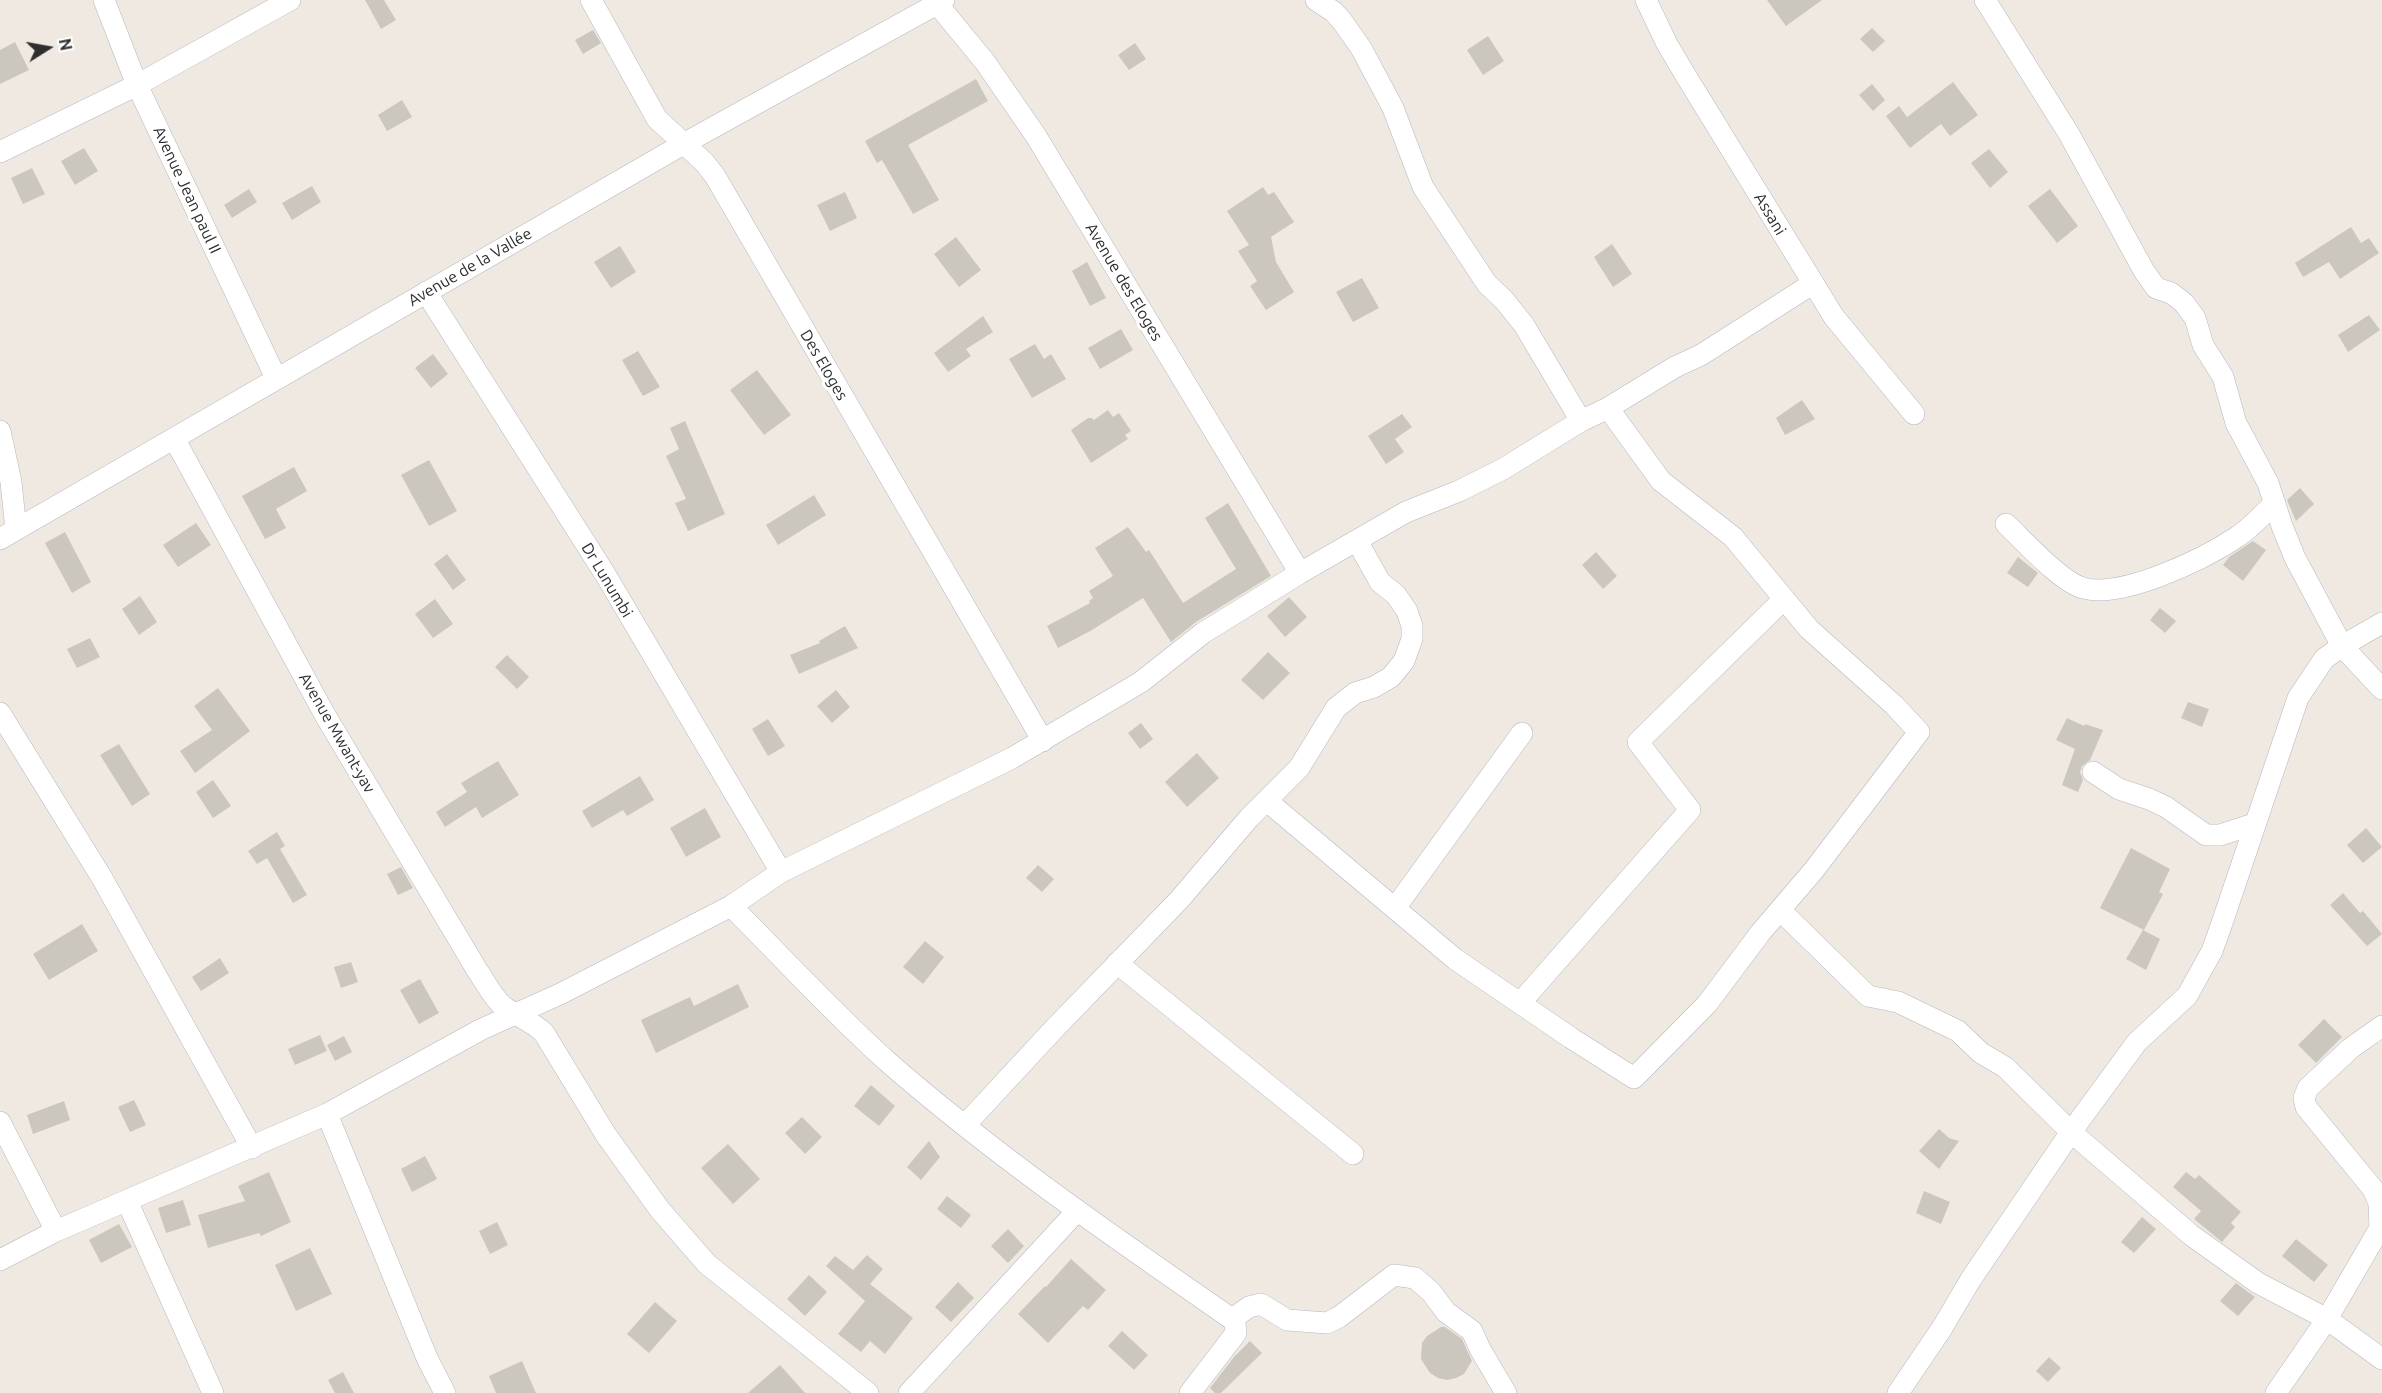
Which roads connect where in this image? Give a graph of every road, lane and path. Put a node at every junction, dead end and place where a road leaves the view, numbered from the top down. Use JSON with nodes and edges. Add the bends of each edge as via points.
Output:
{"nodes":[{"id":1,"x":104,"y":0,"type":"edge"},
{"id":2,"x":290,"y":0,"type":"edge"},
{"id":3,"x":591,"y":0,"type":"edge"},
{"id":4,"x":1316,"y":0,"type":"edge"},
{"id":5,"x":1646,"y":0,"type":"edge"},
{"id":6,"x":1986,"y":0,"type":"edge"},
{"id":7,"x":938,"y":1,"type":"edge"},
{"id":8,"x":137,"y":85,"type":"junction"},
{"id":9,"x":685,"y":144,"type":"junction"},
{"id":10,"x":0,"y":152,"type":"edge"},
{"id":11,"x":1812,"y":284,"type":"junction"},
{"id":12,"x":426,"y":292,"type":"junction"},
{"id":13,"x":276,"y":378,"type":"junction"},
{"id":14,"x":1608,"y":408,"type":"junction"},
{"id":15,"x":1914,"y":414,"type":"dead end"},
{"id":16,"x":1581,"y":421,"type":"junction"},
{"id":17,"x":0,"y":431,"type":"edge"},
{"id":18,"x":175,"y":440,"type":"junction"},
{"id":19,"x":2275,"y":503,"type":"junction"},
{"id":20,"x":2006,"y":524,"type":"dead end"},
{"id":21,"x":8,"y":534,"type":"edge"},
{"id":22,"x":1357,"y":541,"type":"junction"},
{"id":23,"x":1300,"y":573,"type":"junction"},
{"id":24,"x":1784,"y":599,"type":"junction"},
{"id":25,"x":2382,"y":623,"type":"edge"},
{"id":26,"x":2342,"y":646,"type":"junction"},
{"id":27,"x":2382,"y":689,"type":"edge"},
{"id":28,"x":0,"y":713,"type":"edge"},
{"id":29,"x":1522,"y":733,"type":"dead end"},
{"id":30,"x":1043,"y":741,"type":"junction"},
{"id":31,"x":2093,"y":772,"type":"dead end"},
{"id":32,"x":1267,"y":801,"type":"junction"},
{"id":33,"x":2254,"y":824,"type":"junction"},
{"id":34,"x":781,"y":872,"type":"junction"},
{"id":35,"x":730,"y":906,"type":"junction"},
{"id":36,"x":1395,"y":908,"type":"junction"},
{"id":37,"x":1780,"y":910,"type":"junction"},
{"id":38,"x":1117,"y":963,"type":"junction"},
{"id":39,"x":1520,"y":1003,"type":"junction"},
{"id":40,"x":516,"y":1012,"type":"junction"},
{"id":41,"x":2382,"y":1026,"type":"edge"},
{"id":42,"x":327,"y":1114,"type":"junction"},
{"id":43,"x":0,"y":1122,"type":"edge"},
{"id":44,"x":965,"y":1125,"type":"junction"},
{"id":45,"x":2071,"y":1132,"type":"junction"},
{"id":46,"x":252,"y":1148,"type":"junction"},
{"id":47,"x":1353,"y":1154,"type":"dead end"},
{"id":48,"x":128,"y":1201,"type":"junction"},
{"id":49,"x":1077,"y":1211,"type":"junction"},
{"id":50,"x":56,"y":1231,"type":"junction"},
{"id":51,"x":0,"y":1260,"type":"edge"},
{"id":52,"x":1232,"y":1319,"type":"junction"},
{"id":53,"x":2327,"y":1319,"type":"junction"},
{"id":54,"x":2382,"y":1359,"type":"edge"},
{"id":55,"x":213,"y":1393,"type":"edge"},
{"id":56,"x":445,"y":1393,"type":"edge"},
{"id":57,"x":868,"y":1393,"type":"edge"},
{"id":58,"x":909,"y":1393,"type":"edge"},
{"id":59,"x":1190,"y":1393,"type":"edge"},
{"id":60,"x":1506,"y":1393,"type":"edge"},
{"id":61,"x":1898,"y":1393,"type":"edge"},
{"id":62,"x":2276,"y":1393,"type":"edge"}],
"edges":[{"from":1,"to":8,"type":"street","name":"Avenue Jean paul II"},
{"from":2,"to":8,"type":"street"},
{"from":3,"to":9,"type":"street","name":"Des Eloges","via":[[657,119]]},
{"from":4,"to":16,"type":"street","via":[[1334,12],[1361,48],[1393,108],[1423,187],[1488,284],[1524,325]]},
{"from":5,"to":11,"type":"street","name":"Assani","via":[[1667,44]]},
{"from":6,"to":19,"type":"street","via":[[2070,134],[2144,271],[2156,288],[2172,293],[2195,318],[2203,345],[2223,377],[2236,423]]},
{"from":7,"to":9,"type":"street","name":"Avenue de la Vallée"},
{"from":7,"to":23,"type":"street","name":"Avenue des Eloges","via":[[986,62],[1036,136]]},
{"from":8,"to":10,"type":"street"},
{"from":8,"to":13,"type":"street","name":"Avenue Jean paul II"},
{"from":9,"to":12,"type":"street","name":"Avenue de la Vallée"},
{"from":9,"to":30,"type":"street","name":"Des Eloges","via":[[715,177]]},
{"from":11,"to":14,"type":"street","via":[[1762,318]]},
{"from":11,"to":15,"type":"street","name":"Assani","via":[[1834,317]]},
{"from":12,"to":13,"type":"street","name":"Avenue de la Vallée"},
{"from":12,"to":34,"type":"street","name":"Dr Lunumbi","via":[[604,574]]},
{"from":13,"to":18,"type":"street","name":"Avenue de la Vallée"},
{"from":14,"to":16,"type":"street"},
{"from":14,"to":24,"type":"street","via":[[1661,481],[1733,537]]},
{"from":16,"to":22,"type":"street","via":[[1503,469],[1406,512]]},
{"from":17,"to":21,"type":"street","via":[[10,483]]},
{"from":18,"to":21,"type":"street","name":"Avenue de la Vallée"},
{"from":18,"to":40,"type":"street","name":"Avenue Mwant-yav","via":[[325,715],[477,970],[498,1001]]},
{"from":19,"to":20,"type":"street","via":[[2239,536],[2183,567],[2133,586],[2102,591],[2082,588],[2067,580]]},
{"from":19,"to":26,"type":"street","via":[[2295,558]]},
{"from":22,"to":23,"type":"street"},
{"from":22,"to":32,"type":"street","via":[[1380,582],[1407,611],[1412,639],[1404,661],[1391,677],[1355,693],[1336,708],[1299,768]]},
{"from":23,"to":30,"type":"street","via":[[1203,633],[1141,682]]},
{"from":24,"to":37,"type":"street","via":[[1809,629],[1919,732]]},
{"from":24,"to":39,"type":"street","via":[[1638,742],[1690,810]]},
{"from":25,"to":26,"type":"street"},
{"from":26,"to":27,"type":"street"},
{"from":26,"to":33,"type":"street","via":[[2324,658],[2298,698]]},
{"from":28,"to":46,"type":"street","via":[[102,878]]},
{"from":29,"to":36,"type":"street"},
{"from":30,"to":34,"type":"street"},
{"from":31,"to":33,"type":"street","via":[[2119,789],[2166,807],[2206,835],[2220,835]]},
{"from":32,"to":36,"type":"street"},
{"from":32,"to":38,"type":"street"},
{"from":33,"to":45,"type":"street","via":[[2212,951],[2192,988],[2137,1042]]},
{"from":34,"to":35,"type":"street"},
{"from":35,"to":40,"type":"street","via":[[560,994]]},
{"from":35,"to":44,"type":"street","via":[[888,1062]]},
{"from":36,"to":39,"type":"street","via":[[1455,959]]},
{"from":37,"to":39,"type":"street","via":[[1707,1004],[1634,1078]]},
{"from":37,"to":45,"type":"street","via":[[1868,996],[1898,1002],[1958,1031],[2005,1067]]},
{"from":38,"to":44,"type":"street"},
{"from":38,"to":47,"type":"street"},
{"from":40,"to":42,"type":"street"},
{"from":40,"to":57,"type":"street","name":"Avenue Mwant-yav","via":[[544,1033],[606,1134],[660,1210],[707,1264]]},
{"from":41,"to":53,"type":"street","via":[[2351,1048],[2308,1088],[2304,1098],[2306,1107],[2373,1189],[2381,1216],[2380,1228]]},
{"from":42,"to":46,"type":"street"},
{"from":42,"to":56,"type":"street"},
{"from":43,"to":50,"type":"street"},
{"from":44,"to":49,"type":"street"},
{"from":45,"to":53,"type":"street","via":[[2191,1235],[2258,1283]]},
{"from":45,"to":61,"type":"street"},
{"from":46,"to":48,"type":"street"},
{"from":48,"to":50,"type":"street"},
{"from":48,"to":55,"type":"street"},
{"from":49,"to":52,"type":"street"},
{"from":49,"to":58,"type":"street"},
{"from":50,"to":51,"type":"street"},
{"from":52,"to":59,"type":"street","via":[[1236,1333]]},
{"from":52,"to":60,"type":"street","via":[[1261,1304],[1287,1320],[1327,1323],[1394,1275],[1415,1278],[1446,1312],[1472,1331]]},
{"from":53,"to":54,"type":"street"},
{"from":53,"to":62,"type":"street"}]}
